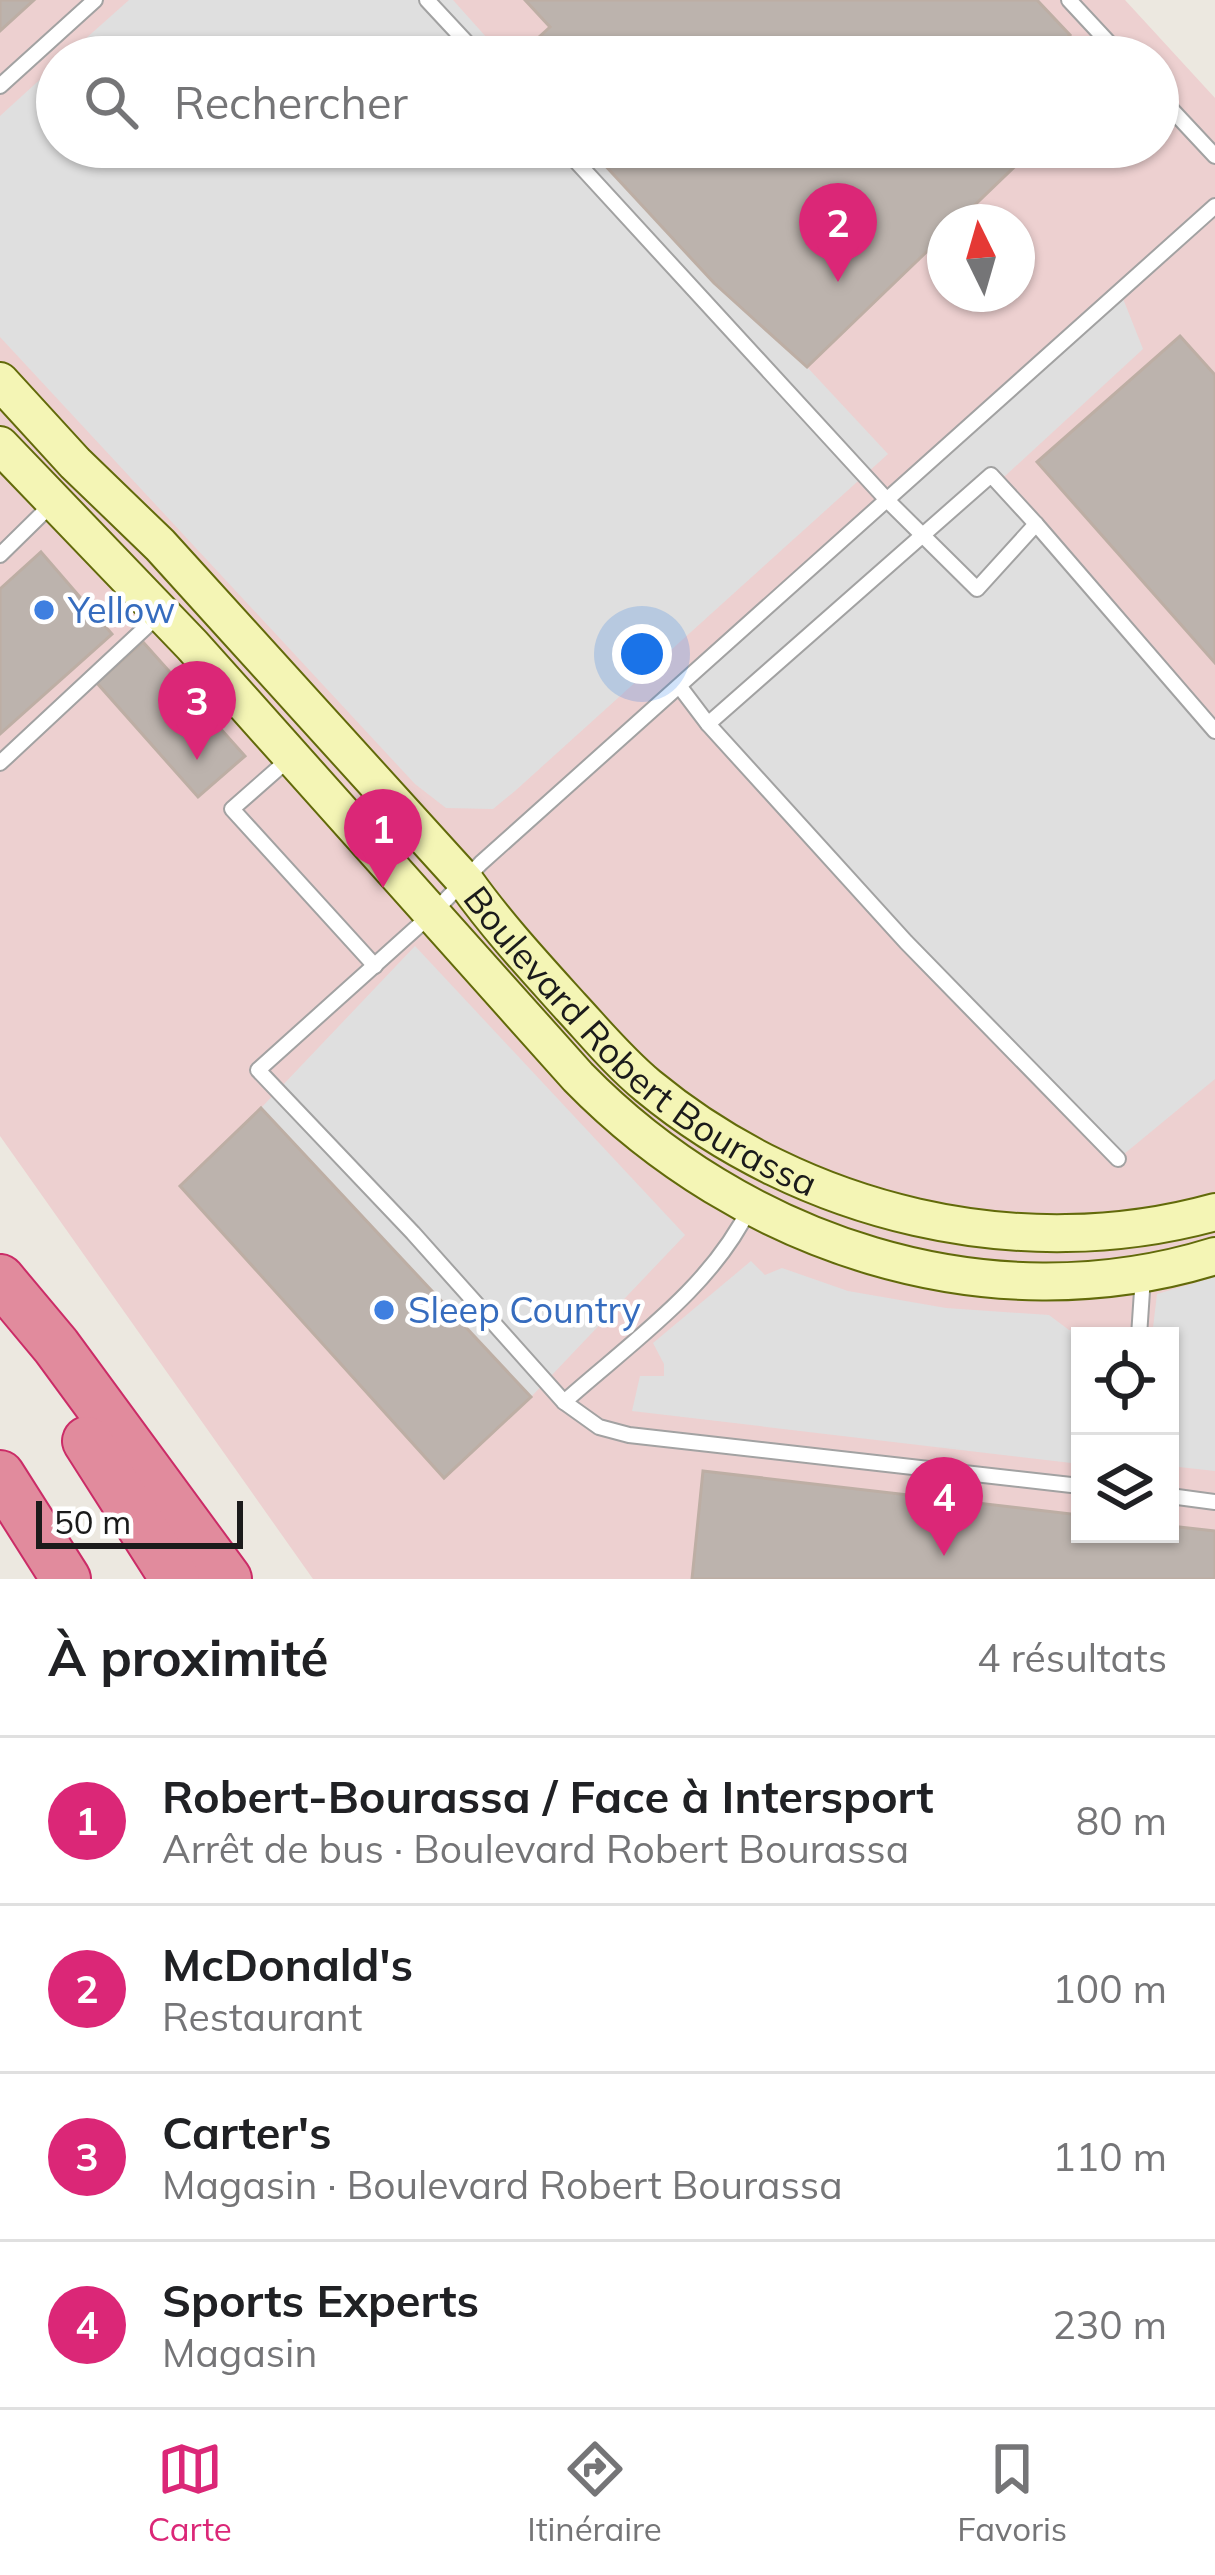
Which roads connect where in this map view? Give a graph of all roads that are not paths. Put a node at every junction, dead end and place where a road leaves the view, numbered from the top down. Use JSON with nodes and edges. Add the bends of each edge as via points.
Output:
{"nodes":[{"id":1,"x":95,"y":0,"type":"edge"},
{"id":2,"x":428,"y":0,"type":"edge"},
{"id":3,"x":1070,"y":0,"type":"edge"},
{"id":4,"x":55,"y":36,"type":"edge"},
{"id":5,"x":461,"y":36,"type":"edge"},
{"id":6,"x":1103,"y":36,"type":"edge"},
{"id":7,"x":36,"y":53,"type":"edge"},
{"id":8,"x":0,"y":86,"type":"edge"},
{"id":9,"x":1179,"y":117,"type":"edge"},
{"id":10,"x":1215,"y":156,"type":"edge"},
{"id":11,"x":581,"y":168,"type":"edge"},
{"id":12,"x":1215,"y":206,"type":"edge"},
{"id":13,"x":0,"y":381,"type":"edge"},
{"id":14,"x":0,"y":446,"type":"edge"},
{"id":15,"x":887,"y":500,"type":"junction"},
{"id":16,"x":53,"y":503,"type":"junction"},
{"id":17,"x":1036,"y":524,"type":"junction"},
{"id":18,"x":925,"y":536,"type":"junction"},
{"id":19,"x":0,"y":555,"type":"edge"},
{"id":20,"x":160,"y":614,"type":"junction"},
{"id":21,"x":680,"y":688,"type":"junction"},
{"id":22,"x":708,"y":724,"type":"junction"},
{"id":23,"x":1215,"y":731,"type":"edge"},
{"id":24,"x":292,"y":756,"type":"junction"},
{"id":25,"x":0,"y":763,"type":"edge"},
{"id":26,"x":466,"y":881,"type":"junction"},
{"id":27,"x":434,"y":912,"type":"junction"},
{"id":28,"x":375,"y":966,"type":"junction"},
{"id":29,"x":1118,"y":1159,"type":"dead end"},
{"id":30,"x":750,"y":1207,"type":"junction"},
{"id":31,"x":1215,"y":1212,"type":"edge"},
{"id":32,"x":1215,"y":1256,"type":"edge"},
{"id":33,"x":1143,"y":1276,"type":"junction"},
{"id":34,"x":0,"y":1279,"type":"edge"},
{"id":35,"x":0,"y":1307,"type":"edge"},
{"id":36,"x":1140,"y":1327,"type":"edge"},
{"id":37,"x":564,"y":1402,"type":"junction"},
{"id":38,"x":0,"y":1475,"type":"edge"},
{"id":39,"x":1071,"y":1485,"type":"edge"},
{"id":40,"x":1179,"y":1497,"type":"edge"},
{"id":41,"x":1215,"y":1502,"type":"edge"},
{"id":42,"x":66,"y":1579,"type":"edge"},
{"id":43,"x":175,"y":1579,"type":"edge"},
{"id":44,"x":227,"y":1579,"type":"edge"}],
"edges":[{"from":1,"to":4,"type":"lane"},
{"from":2,"to":5,"type":"lane"},
{"from":3,"to":6,"type":"lane"},
{"from":7,"to":8,"type":"lane"},
{"from":9,"to":10,"type":"lane"},
{"from":11,"to":15,"type":"lane"},
{"from":12,"to":15,"type":"lane"},
{"from":13,"to":26,"type":"street","name":"Boulevard Robert Bourassa"},
{"from":14,"to":16,"type":"street","name":"Boulevard Robert Bourassa"},
{"from":15,"to":18,"type":"lane"},
{"from":15,"to":21,"type":"lane"},
{"from":16,"to":19,"type":"lane"},
{"from":16,"to":20,"type":"street","name":"Boulevard Robert Bourassa"},
{"from":17,"to":18,"type":"lane","via":[[991,475]]},
{"from":17,"to":18,"type":"lane","via":[[977,589]]},
{"from":17,"to":23,"type":"lane"},
{"from":18,"to":22,"type":"lane"},
{"from":20,"to":24,"type":"street","name":"Boulevard Robert Bourassa"},
{"from":20,"to":25,"type":"lane"},
{"from":21,"to":22,"type":"lane"},
{"from":21,"to":26,"type":"lane"},
{"from":22,"to":29,"type":"lane"},
{"from":24,"to":27,"type":"street","name":"Boulevard Robert Bourassa"},
{"from":24,"to":28,"type":"lane","via":[[232,809]]},
{"from":26,"to":27,"type":"lane"},
{"from":26,"to":31,"type":"street","name":"Boulevard Robert Bourassa","via":[[637,1076],[706,1127],[802,1179],[896,1214],[1006,1232],[1120,1231]]},
{"from":27,"to":28,"type":"lane"},
{"from":27,"to":30,"type":"street","name":"Boulevard Robert Bourassa","via":[[602,1102],[678,1165]]},
{"from":28,"to":37,"type":"lane","via":[[258,1070]]},
{"from":30,"to":33,"type":"street","name":"Boulevard Robert Bourassa","via":[[844,1248],[941,1273],[1033,1282]]},
{"from":30,"to":37,"type":"lane","via":[[700,1279]]},
{"from":32,"to":33,"type":"street","name":"Boulevard Robert Bourassa"},
{"from":33,"to":36,"type":"lane"},
{"from":34,"to":44,"type":"highway"},
{"from":35,"to":43,"type":"highway"},
{"from":37,"to":39,"type":"lane","via":[[599,1427],[629,1435]]},
{"from":38,"to":42,"type":"highway"},
{"from":40,"to":41,"type":"lane"}]}
